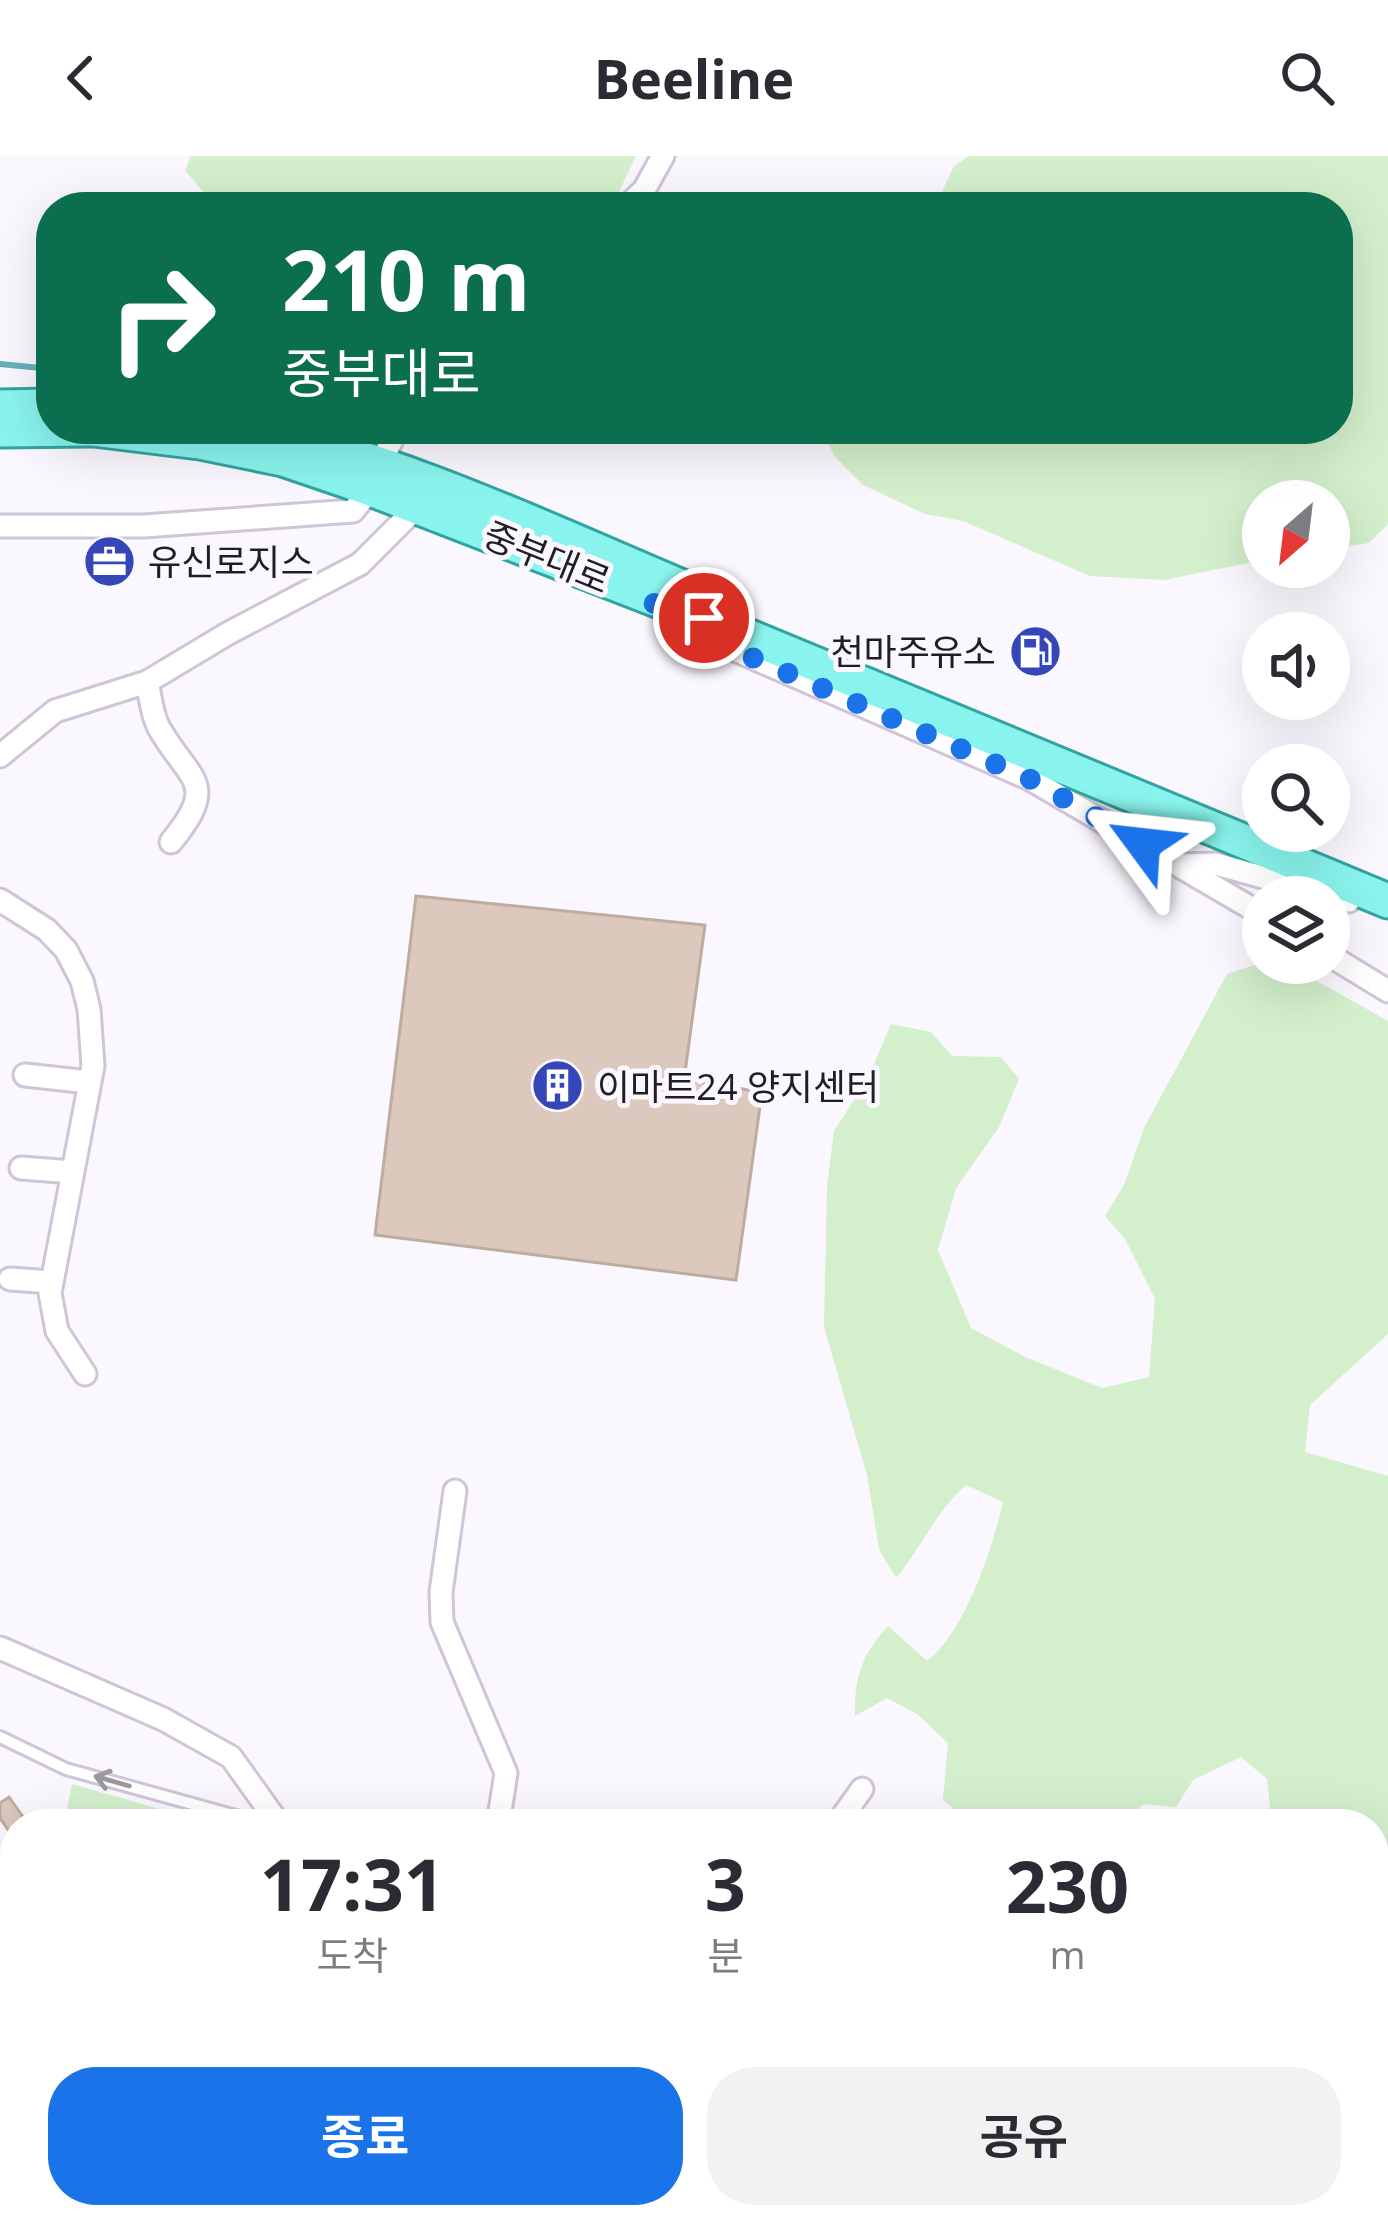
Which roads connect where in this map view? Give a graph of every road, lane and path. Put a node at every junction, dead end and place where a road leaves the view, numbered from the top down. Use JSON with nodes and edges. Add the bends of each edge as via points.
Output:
{"nodes":[{"id":1,"x":663,"y":156,"type":"edge"},
{"id":2,"x":642,"y":192,"type":"edge"},
{"id":3,"x":36,"y":406,"type":"edge"},
{"id":4,"x":0,"y":407,"type":"edge"},
{"id":5,"x":0,"y":430,"type":"edge"},
{"id":6,"x":36,"y":430,"type":"edge"},
{"id":7,"x":210,"y":444,"type":"edge"},
{"id":8,"x":308,"y":444,"type":"edge"},
{"id":9,"x":390,"y":444,"type":"edge"},
{"id":10,"x":375,"y":477,"type":"junction"},
{"id":11,"x":418,"y":506,"type":"junction"},
{"id":12,"x":0,"y":526,"type":"edge"},
{"id":13,"x":644,"y":597,"type":"junction"},
{"id":14,"x":147,"y":682,"type":"junction"},
{"id":15,"x":0,"y":756,"type":"edge"},
{"id":16,"x":1242,"y":819,"type":"edge"},
{"id":17,"x":171,"y":842,"type":"dead end"},
{"id":18,"x":1326,"y":852,"type":"edge"},
{"id":19,"x":1181,"y":865,"type":"junction"},
{"id":20,"x":1388,"y":877,"type":"edge"},
{"id":21,"x":0,"y":900,"type":"edge"},
{"id":22,"x":1388,"y":901,"type":"edge"},
{"id":23,"x":1242,"y":902,"type":"edge"},
{"id":24,"x":1388,"y":915,"type":"edge"},
{"id":25,"x":1350,"y":968,"type":"edge"},
{"id":26,"x":1388,"y":991,"type":"edge"},
{"id":27,"x":25,"y":1075,"type":"dead end"},
{"id":28,"x":89,"y":1082,"type":"junction"},
{"id":29,"x":21,"y":1168,"type":"dead end"},
{"id":30,"x":73,"y":1172,"type":"junction"},
{"id":31,"x":10,"y":1279,"type":"dead end"},
{"id":32,"x":51,"y":1282,"type":"junction"},
{"id":33,"x":86,"y":1374,"type":"dead end"},
{"id":34,"x":455,"y":1491,"type":"dead end"},
{"id":35,"x":0,"y":1648,"type":"edge"},
{"id":36,"x":0,"y":1737,"type":"edge"},
{"id":37,"x":862,"y":1789,"type":"dead end"},
{"id":38,"x":212,"y":1809,"type":"edge"},
{"id":39,"x":268,"y":1809,"type":"edge"},
{"id":40,"x":500,"y":1809,"type":"edge"},
{"id":41,"x":848,"y":1809,"type":"edge"}],
"edges":[{"from":1,"to":2,"type":"street"},
{"from":3,"to":4,"type":"main road"},
{"from":5,"to":6,"type":"main road","name":"중부대로"},
{"from":7,"to":10,"type":"main road","name":"중부대로"},
{"from":8,"to":10,"type":"main road","name":"중부대로"},
{"from":9,"to":10,"type":"street"},
{"from":10,"to":11,"type":"main road","name":"중부대로"},
{"from":10,"to":12,"type":"street","via":[[353,511],[144,526]]},
{"from":10,"to":16,"type":"main road","name":"중부대로"},
{"from":11,"to":13,"type":"main road","name":"중부대로"},
{"from":11,"to":14,"type":"street","via":[[360,564]]},
{"from":13,"to":19,"type":"street","via":[[712,640],[1030,779]]},
{"from":13,"to":22,"type":"main road","name":"중부대로"},
{"from":14,"to":15,"type":"street","via":[[55,711]]},
{"from":14,"to":17,"type":"street","via":[[152,713],[197,788],[195,808]]},
{"from":18,"to":20,"type":"main road"},
{"from":19,"to":23,"type":"street"},
{"from":19,"to":24,"type":"street","via":[[1216,864]]},
{"from":21,"to":28,"type":"street","via":[[47,929],[75,965],[89,1009]]},
{"from":25,"to":26,"type":"street"},
{"from":27,"to":28,"type":"street"},
{"from":28,"to":30,"type":"street"},
{"from":29,"to":30,"type":"street"},
{"from":30,"to":32,"type":"street"},
{"from":31,"to":32,"type":"street"},
{"from":32,"to":33,"type":"street","via":[[57,1331]]},
{"from":34,"to":40,"type":"street","via":[[442,1622],[506,1773]]},
{"from":35,"to":39,"type":"street","via":[[231,1757]]},
{"from":38,"to":36,"type":"lane","one_way":true,"via":[[66,1768]]},
{"from":37,"to":41,"type":"street"}]}
